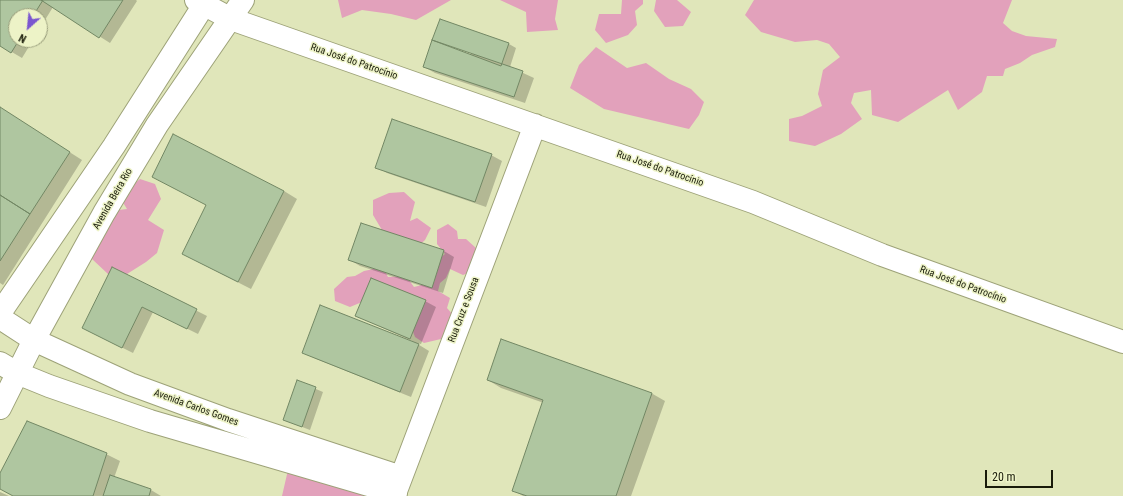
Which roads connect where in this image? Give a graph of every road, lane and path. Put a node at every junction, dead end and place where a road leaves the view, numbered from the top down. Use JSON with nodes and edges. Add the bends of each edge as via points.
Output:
{"nodes":[{"id":1,"x":243,"y":0,"type":"edge"},
{"id":2,"x":202,"y":2,"type":"edge"},
{"id":3,"x":231,"y":19,"type":"junction"},
{"id":4,"x":535,"y":125,"type":"junction"},
{"id":5,"x":0,"y":313,"type":"edge"},
{"id":6,"x":0,"y":318,"type":"edge"},
{"id":7,"x":34,"y":340,"type":"junction"},
{"id":8,"x":1123,"y":342,"type":"edge"},
{"id":9,"x":8,"y":368,"type":"edge"},
{"id":10,"x":0,"y":408,"type":"edge"},
{"id":11,"x":397,"y":489,"type":"edge"}],
"edges":[{"from":1,"to":3,"type":"street","name":"Avenida Beira Rio"},
{"from":2,"to":3,"type":"street","name":"Rua José do Patrocínio"},
{"from":2,"to":5,"type":"street","via":[[114,146]]},
{"from":3,"to":4,"type":"street","name":"Rua José do Patrocínio"},
{"from":3,"to":7,"type":"street","name":"Avenida Beira Rio","via":[[157,125],[104,213]]},
{"from":4,"to":8,"type":"street","name":"Rua José do Patrocínio","via":[[753,202],[882,255]]},
{"from":4,"to":11,"type":"street","name":"Rua Cruz e Sousa"},
{"from":6,"to":7,"type":"street","name":"Avenida Carlos Gomes"},
{"from":7,"to":9,"type":"street","name":"Avenida Beira Rio"},
{"from":7,"to":11,"type":"street","name":"Avenida Carlos Gomes","via":[[130,384]]},
{"from":9,"to":10,"type":"street","name":"Avenida Beira Rio"},
{"from":9,"to":11,"type":"street","via":[[150,421]]}]}
